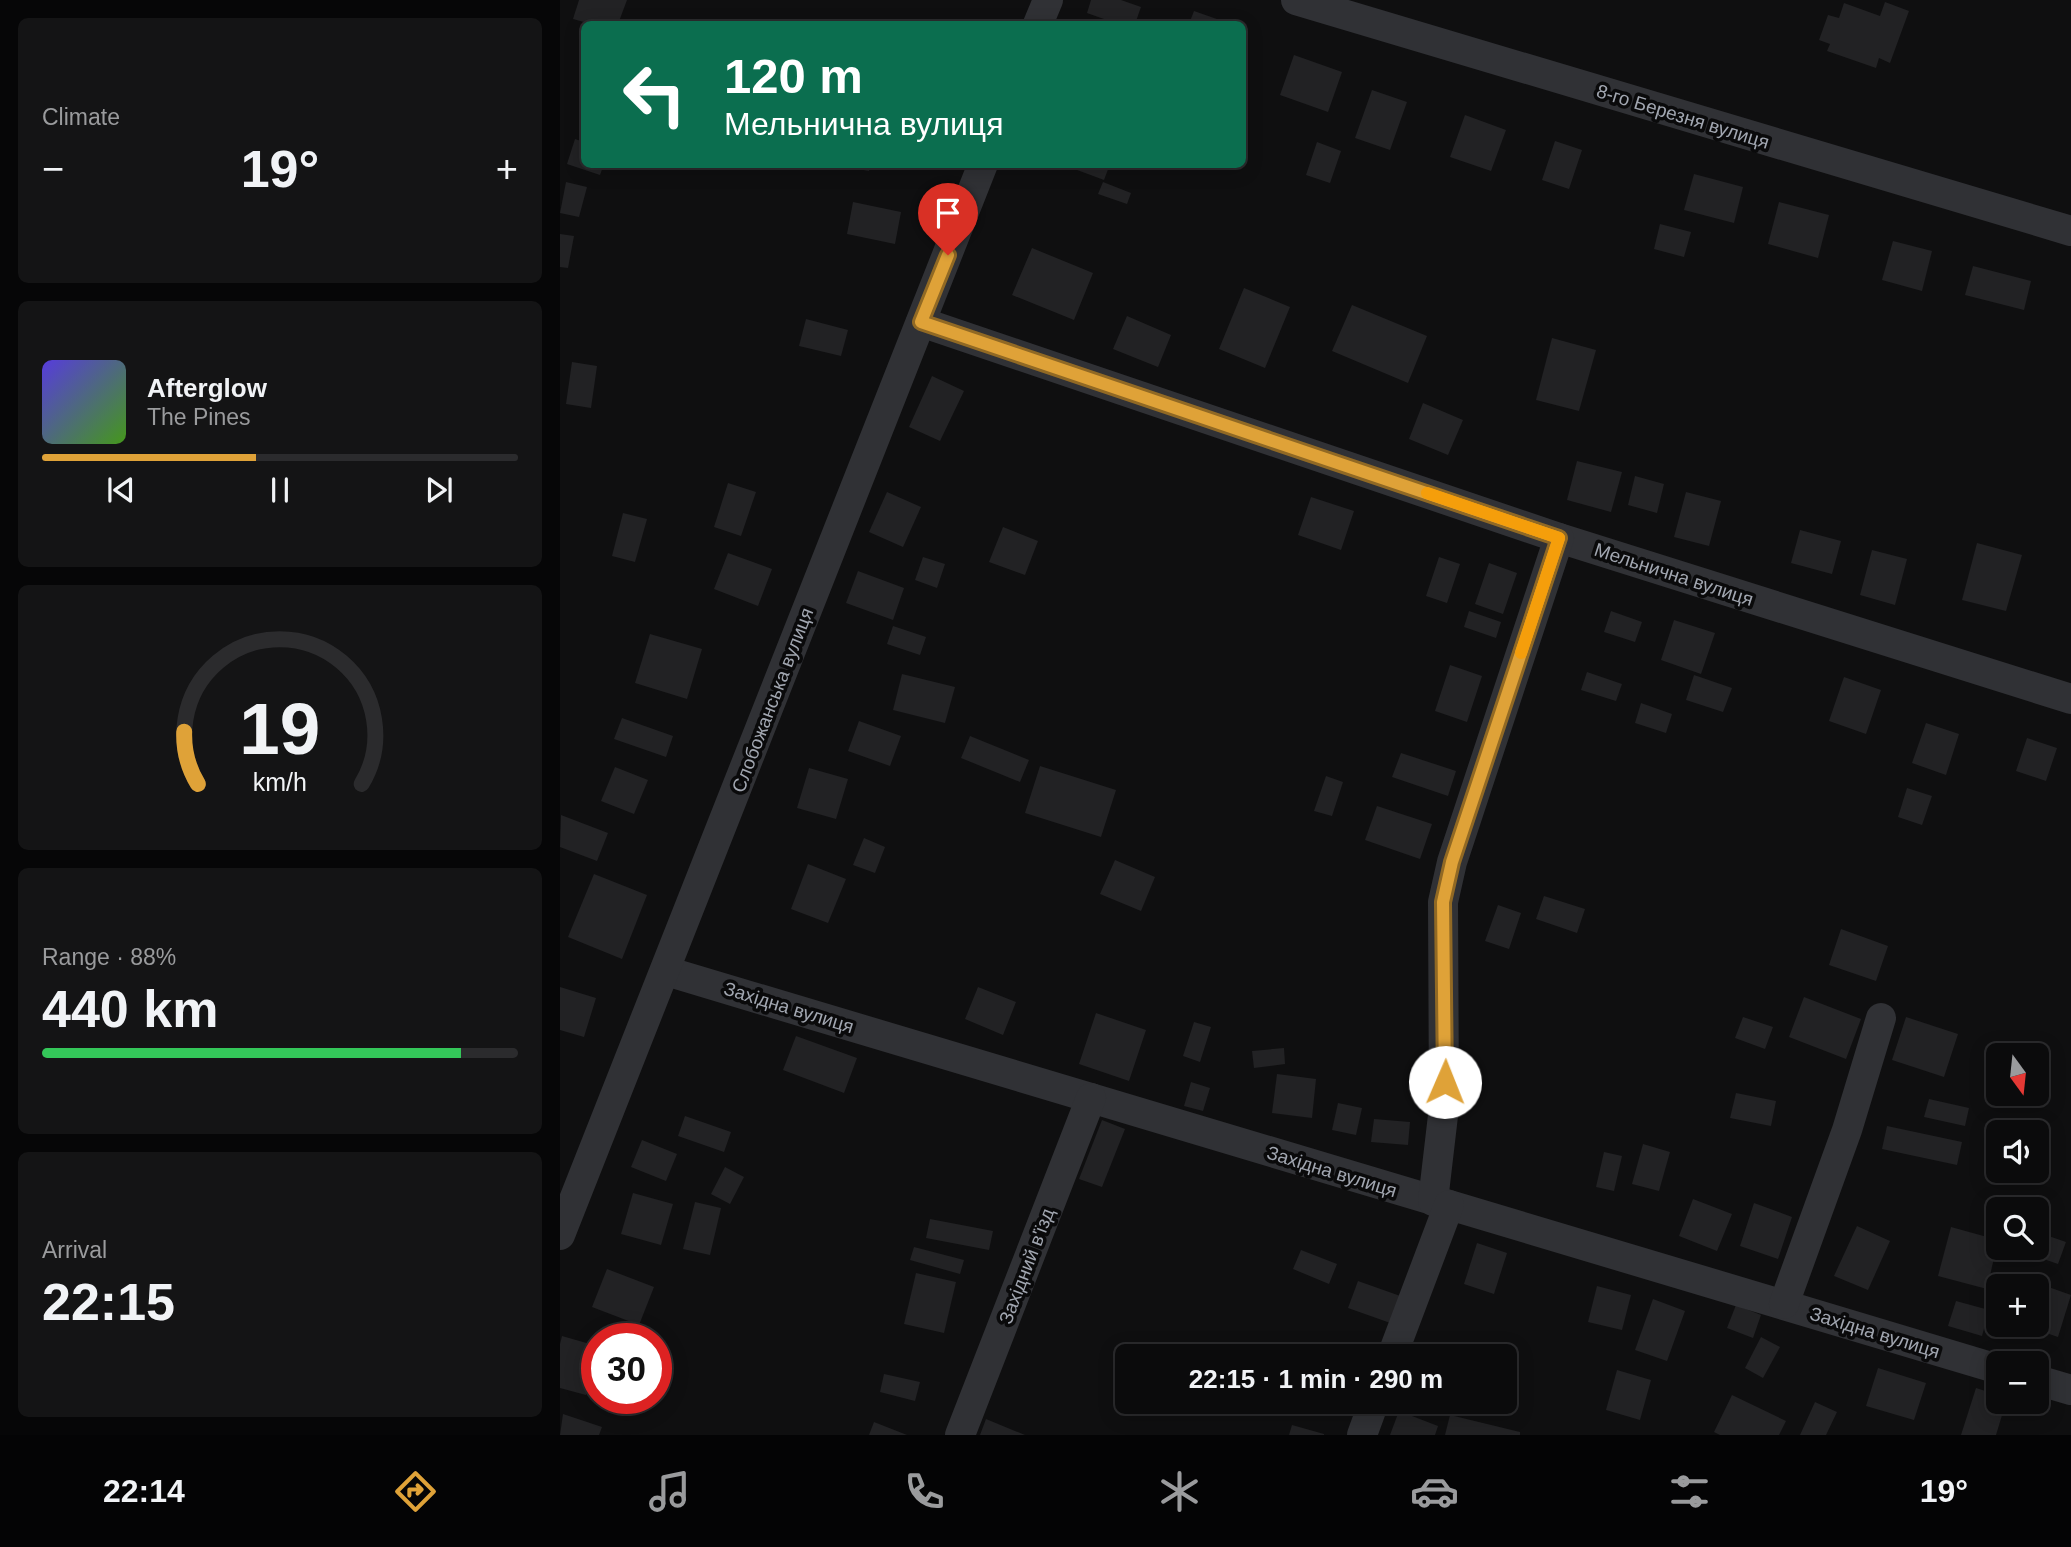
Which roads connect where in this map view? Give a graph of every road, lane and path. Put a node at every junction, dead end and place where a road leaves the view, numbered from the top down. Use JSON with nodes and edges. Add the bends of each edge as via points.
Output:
{"nodes":[{"id":1,"x":1048,"y":0,"type":"edge"},
{"id":2,"x":1296,"y":0,"type":"edge"},
{"id":3,"x":1039,"y":21,"type":"edge"},
{"id":4,"x":981,"y":168,"type":"edge"},
{"id":5,"x":2071,"y":231,"type":"edge"},
{"id":6,"x":921,"y":322,"type":"junction"},
{"id":7,"x":1559,"y":538,"type":"junction"},
{"id":8,"x":2071,"y":699,"type":"edge"},
{"id":9,"x":666,"y":971,"type":"junction"},
{"id":10,"x":1881,"y":1018,"type":"dead end"},
{"id":11,"x":1091,"y":1098,"type":"junction"},
{"id":12,"x":1441,"y":1203,"type":"junction"},
{"id":13,"x":560,"y":1235,"type":"edge"},
{"id":14,"x":1784,"y":1304,"type":"junction"},
{"id":15,"x":1396,"y":1344,"type":"edge"},
{"id":16,"x":1986,"y":1365,"type":"edge"},
{"id":17,"x":2049,"y":1384,"type":"edge"},
{"id":18,"x":2071,"y":1390,"type":"edge"},
{"id":19,"x":1370,"y":1414,"type":"edge"},
{"id":20,"x":960,"y":1435,"type":"edge"},
{"id":21,"x":1362,"y":1435,"type":"edge"}],
"edges":[{"from":1,"to":3,"type":"street"},
{"from":2,"to":5,"type":"street","name":"8-го Березня вулиця"},
{"from":4,"to":6,"type":"street","name":"Слобожанська вулиця"},
{"from":6,"to":7,"type":"street","name":"Мельнична вулиця"},
{"from":6,"to":9,"type":"street","name":"Слобожанська вулиця"},
{"from":7,"to":8,"type":"street","name":"Мельнична вулиця"},
{"from":7,"to":12,"type":"street","via":[[1452,862],[1443,902]]},
{"from":9,"to":11,"type":"street","name":"Західна вулиця"},
{"from":9,"to":13,"type":"street","name":"Слобожанська вулиця"},
{"from":10,"to":14,"type":"street","via":[[1847,1130]]},
{"from":11,"to":12,"type":"street","name":"Західна вулиця"},
{"from":11,"to":20,"type":"street","name":"Західний в'їзд"},
{"from":12,"to":14,"type":"street","name":"Західна вулиця"},
{"from":12,"to":15,"type":"street"},
{"from":14,"to":16,"type":"street","name":"Західна вулиця"},
{"from":17,"to":18,"type":"street"},
{"from":19,"to":21,"type":"street"}]}
